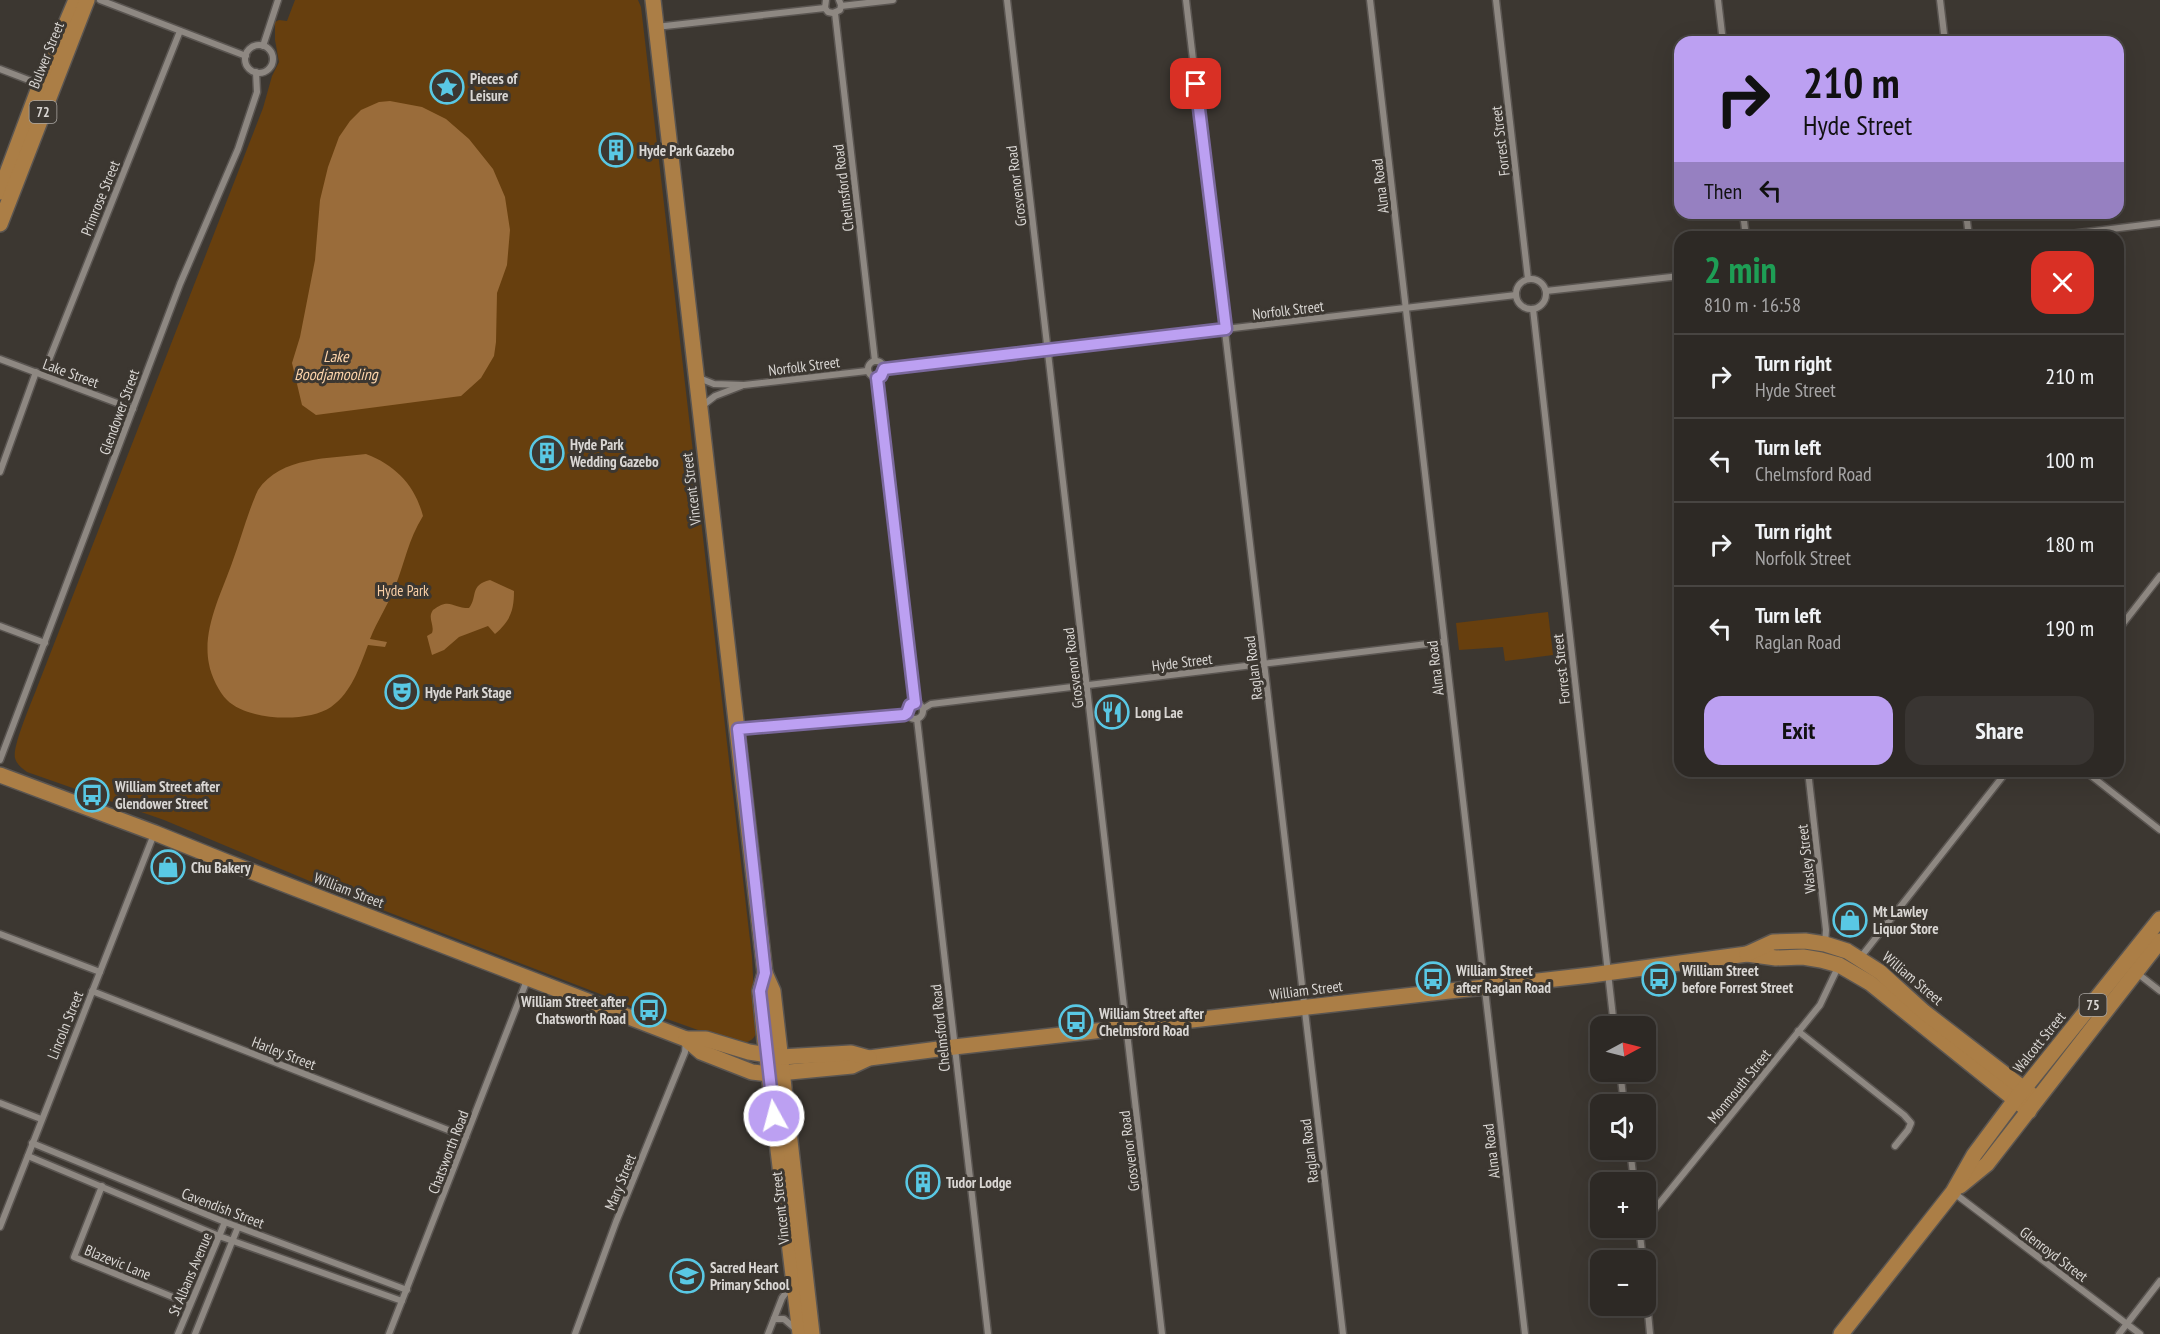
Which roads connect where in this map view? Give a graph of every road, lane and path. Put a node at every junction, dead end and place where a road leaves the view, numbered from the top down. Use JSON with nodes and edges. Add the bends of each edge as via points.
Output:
{"nodes":[{"id":1,"x":76,"y":0,"type":"edge"},
{"id":2,"x":87,"y":0,"type":"edge"},
{"id":3,"x":100,"y":0,"type":"edge"},
{"id":4,"x":278,"y":0,"type":"edge"},
{"id":5,"x":653,"y":0,"type":"edge"},
{"id":6,"x":826,"y":0,"type":"edge"},
{"id":7,"x":892,"y":0,"type":"edge"},
{"id":8,"x":1007,"y":0,"type":"edge"},
{"id":9,"x":1186,"y":0,"type":"edge"},
{"id":10,"x":1370,"y":0,"type":"edge"},
{"id":11,"x":1496,"y":0,"type":"edge"},
{"id":12,"x":1718,"y":0,"type":"edge"},
{"id":13,"x":1940,"y":0,"type":"edge"},
{"id":14,"x":840,"y":3,"type":"edge"},
{"id":15,"x":825,"y":8,"type":"junction"},
{"id":16,"x":835,"y":13,"type":"junction"},
{"id":17,"x":656,"y":27,"type":"junction"},
{"id":18,"x":180,"y":31,"type":"junction"},
{"id":19,"x":1722,"y":36,"type":"edge"},
{"id":20,"x":1944,"y":36,"type":"edge"},
{"id":21,"x":262,"y":46,"type":"junction"},
{"id":22,"x":246,"y":56,"type":"junction"},
{"id":23,"x":0,"y":69,"type":"edge"},
{"id":24,"x":256,"y":72,"type":"junction"},
{"id":25,"x":46,"y":87,"type":"junction"},
{"id":26,"x":11,"y":164,"type":"edge"},
{"id":27,"x":0,"y":192,"type":"edge"},
{"id":28,"x":2160,"y":223,"type":"edge"},
{"id":29,"x":0,"y":224,"type":"edge"},
{"id":30,"x":2095,"y":231,"type":"edge"},
{"id":31,"x":1674,"y":277,"type":"edge"},
{"id":32,"x":1528,"y":279,"type":"junction"},
{"id":33,"x":1546,"y":291,"type":"junction"},
{"id":34,"x":1516,"y":295,"type":"junction"},
{"id":35,"x":1407,"y":308,"type":"junction"},
{"id":36,"x":1533,"y":309,"type":"junction"},
{"id":37,"x":1226,"y":329,"type":"junction"},
{"id":38,"x":1049,"y":350,"type":"junction"},
{"id":39,"x":0,"y":359,"type":"edge"},
{"id":40,"x":875,"y":361,"type":"junction"},
{"id":41,"x":884,"y":369,"type":"junction"},
{"id":42,"x":867,"y":370,"type":"junction"},
{"id":43,"x":40,"y":374,"type":"junction"},
{"id":44,"x":696,"y":376,"type":"junction"},
{"id":45,"x":877,"y":378,"type":"junction"},
{"id":46,"x":744,"y":385,"type":"junction"},
{"id":47,"x":700,"y":408,"type":"junction"},
{"id":48,"x":134,"y":409,"type":"junction"},
{"id":49,"x":0,"y":472,"type":"edge"},
{"id":50,"x":2160,"y":576,"type":"edge"},
{"id":51,"x":2124,"y":622,"type":"edge"},
{"id":52,"x":0,"y":626,"type":"edge"},
{"id":53,"x":1444,"y":642,"type":"junction"},
{"id":54,"x":45,"y":643,"type":"junction"},
{"id":55,"x":1265,"y":664,"type":"junction"},
{"id":56,"x":1088,"y":686,"type":"junction"},
{"id":57,"x":915,"y":703,"type":"junction"},
{"id":58,"x":923,"y":709,"type":"junction"},
{"id":59,"x":907,"y":713,"type":"junction"},
{"id":60,"x":917,"y":719,"type":"junction"},
{"id":61,"x":738,"y":729,"type":"junction"},
{"id":62,"x":0,"y":760,"type":"edge"},
{"id":63,"x":0,"y":775,"type":"edge"},
{"id":64,"x":1809,"y":777,"type":"edge"},
{"id":65,"x":2002,"y":777,"type":"edge"},
{"id":66,"x":2093,"y":777,"type":"edge"},
{"id":67,"x":2160,"y":830,"type":"edge"},
{"id":68,"x":155,"y":833,"type":"junction"},
{"id":69,"x":2160,"y":919,"type":"edge"},
{"id":70,"x":0,"y":934,"type":"edge"},
{"id":71,"x":2160,"y":941,"type":"edge"},
{"id":72,"x":1825,"y":944,"type":"junction"},
{"id":73,"x":1747,"y":954,"type":"junction"},
{"id":74,"x":1860,"y":958,"type":"junction"},
{"id":75,"x":1839,"y":964,"type":"junction"},
{"id":76,"x":2130,"y":968,"type":"junction"},
{"id":77,"x":99,"y":972,"type":"junction"},
{"id":78,"x":1608,"y":972,"type":"junction"},
{"id":79,"x":528,"y":978,"type":"junction"},
{"id":80,"x":1484,"y":987,"type":"junction"},
{"id":81,"x":92,"y":991,"type":"junction"},
{"id":82,"x":2160,"y":991,"type":"edge"},
{"id":83,"x":1305,"y":1008,"type":"junction"},
{"id":84,"x":1613,"y":1016,"type":"edge"},
{"id":85,"x":1127,"y":1028,"type":"junction"},
{"id":86,"x":1798,"y":1031,"type":"junction"},
{"id":87,"x":686,"y":1039,"type":"junction"},
{"id":88,"x":954,"y":1047,"type":"junction"},
{"id":89,"x":774,"y":1056,"type":"junction"},
{"id":90,"x":869,"y":1058,"type":"junction"},
{"id":91,"x":776,"y":1074,"type":"junction"},
{"id":92,"x":2019,"y":1094,"type":"junction"},
{"id":93,"x":0,"y":1103,"type":"edge"},
{"id":94,"x":2033,"y":1105,"type":"junction"},
{"id":95,"x":41,"y":1119,"type":"junction"},
{"id":96,"x":466,"y":1137,"type":"junction"},
{"id":97,"x":32,"y":1143,"type":"junction"},
{"id":98,"x":1895,"y":1146,"type":"dead end"},
{"id":99,"x":28,"y":1156,"type":"junction"},
{"id":100,"x":102,"y":1186,"type":"junction"},
{"id":101,"x":1953,"y":1192,"type":"junction"},
{"id":102,"x":1656,"y":1208,"type":"edge"},
{"id":103,"x":225,"y":1222,"type":"junction"},
{"id":104,"x":0,"y":1227,"type":"edge"},
{"id":105,"x":238,"y":1227,"type":"junction"},
{"id":106,"x":219,"y":1236,"type":"junction"},
{"id":107,"x":233,"y":1241,"type":"junction"},
{"id":108,"x":2160,"y":1281,"type":"edge"},
{"id":109,"x":794,"y":1282,"type":"junction"},
{"id":110,"x":407,"y":1290,"type":"junction"},
{"id":111,"x":402,"y":1301,"type":"junction"},
{"id":112,"x":190,"y":1304,"type":"junction"},
{"id":113,"x":1648,"y":1316,"type":"edge"},
{"id":114,"x":774,"y":1318,"type":"junction"},
{"id":115,"x":2127,"y":1324,"type":"junction"},
{"id":116,"x":178,"y":1334,"type":"edge"},
{"id":117,"x":195,"y":1334,"type":"edge"},
{"id":118,"x":389,"y":1334,"type":"edge"},
{"id":119,"x":575,"y":1334,"type":"edge"},
{"id":120,"x":768,"y":1334,"type":"edge"},
{"id":121,"x":804,"y":1334,"type":"edge"},
{"id":122,"x":988,"y":1334,"type":"edge"},
{"id":123,"x":1162,"y":1334,"type":"edge"},
{"id":124,"x":1343,"y":1334,"type":"edge"},
{"id":125,"x":1525,"y":1334,"type":"edge"},
{"id":126,"x":1650,"y":1334,"type":"edge"},
{"id":127,"x":1841,"y":1334,"type":"edge"},
{"id":128,"x":2119,"y":1334,"type":"edge"},
{"id":129,"x":2140,"y":1334,"type":"edge"}],
"edges":[{"from":1,"to":25,"type":"main road","name":"Bulwer Street","number":"72"},
{"from":2,"to":25,"type":"main road","name":"Bulwer Street","number":"72"},
{"from":3,"to":18,"type":"street"},
{"from":4,"to":21,"type":"street"},
{"from":5,"to":17,"type":"main road","name":"Vincent Street"},
{"from":6,"to":15,"type":"street"},
{"from":7,"to":14,"type":"street"},
{"from":8,"to":38,"type":"street","name":"Grosvenor Road"},
{"from":9,"to":37,"type":"street","name":"Raglan Road"},
{"from":10,"to":35,"type":"street","name":"Alma Road"},
{"from":11,"to":32,"type":"street","name":"Forrest Street"},
{"from":12,"to":19,"type":"street"},
{"from":13,"to":20,"type":"street"},
{"from":14,"to":16,"type":"street","via":[[840,10]]},
{"from":15,"to":16,"type":"street"},
{"from":15,"to":17,"type":"street"},
{"from":16,"to":40,"type":"street","name":"Chelmsford Road"},
{"from":17,"to":44,"type":"main road","name":"Vincent Street"},
{"from":18,"to":22,"type":"street"},
{"from":18,"to":43,"type":"street","name":"Primrose Street"},
{"from":21,"to":22,"type":"street","via":[[251,48]]},
{"from":21,"to":24,"type":"street","via":[[271,52],[272,63],[266,71]]},
{"from":22,"to":24,"type":"street","via":[[248,67]]},
{"from":23,"to":25,"type":"street"},
{"from":24,"to":48,"type":"street","name":"Glendower Street","via":[[257,92],[238,149],[180,284]]},
{"from":25,"to":26,"type":"main road","name":"Bulwer Street","number":"72"},
{"from":26,"to":27,"type":"main road","name":"Bulwer Street","number":"72"},
{"from":26,"to":29,"type":"main road","name":"Bulwer Street","number":"72"},
{"from":28,"to":30,"type":"street"},
{"from":31,"to":33,"type":"street"},
{"from":32,"to":33,"type":"street","via":[[1536,279]]},
{"from":32,"to":34,"type":"street","via":[[1521,282]]},
{"from":33,"to":36,"type":"street","via":[[1543,303]]},
{"from":34,"to":35,"type":"street","name":"Norfolk Street"},
{"from":34,"to":36,"type":"street","via":[[1525,308]]},
{"from":35,"to":37,"type":"street","name":"Norfolk Street"},
{"from":35,"to":53,"type":"street","name":"Alma Road"},
{"from":36,"to":78,"type":"street","name":"Forrest Street"},
{"from":37,"to":38,"type":"street","name":"Norfolk Street"},
{"from":37,"to":55,"type":"street","name":"Raglan Road"},
{"from":38,"to":41,"type":"street","name":"Norfolk Street"},
{"from":38,"to":56,"type":"street","name":"Grosvenor Road"},
{"from":39,"to":43,"type":"street","name":"Lake Street"},
{"from":40,"to":41,"type":"street"},
{"from":40,"to":42,"type":"street"},
{"from":41,"to":45,"type":"street"},
{"from":42,"to":45,"type":"street"},
{"from":42,"to":46,"type":"street","name":"Norfolk Street"},
{"from":43,"to":48,"type":"street","name":"Lake Street"},
{"from":43,"to":49,"type":"street","name":"Primrose Street"},
{"from":44,"to":46,"type":"street","name":"Norfolk Street","via":[[714,384]]},
{"from":44,"to":47,"type":"main road","name":"Vincent Street"},
{"from":45,"to":57,"type":"street"},
{"from":46,"to":47,"type":"street","name":"Norfolk Street","via":[[716,396]]},
{"from":47,"to":61,"type":"main road","name":"Vincent Street"},
{"from":48,"to":54,"type":"street","name":"Glendower Street"},
{"from":50,"to":51,"type":"street"},
{"from":52,"to":54,"type":"street"},
{"from":53,"to":55,"type":"street","name":"Hyde Street"},
{"from":53,"to":80,"type":"street","name":"Alma Road"},
{"from":54,"to":62,"type":"street","name":"Glendower Street"},
{"from":55,"to":56,"type":"street","name":"Hyde Street"},
{"from":55,"to":83,"type":"street","name":"Raglan Road"},
{"from":56,"to":58,"type":"street","name":"Hyde Street","via":[[931,704]]},
{"from":56,"to":85,"type":"street","name":"Grosvenor Road"},
{"from":57,"to":58,"type":"street"},
{"from":57,"to":59,"type":"street"},
{"from":58,"to":60,"type":"street"},
{"from":59,"to":60,"type":"street"},
{"from":59,"to":61,"type":"street"},
{"from":60,"to":88,"type":"street","name":"Chelmsford Road"},
{"from":61,"to":89,"type":"main road","name":"Vincent Street","via":[[765,973],[773,991]]},
{"from":63,"to":68,"type":"main road","name":"William Street"},
{"from":64,"to":72,"type":"street","name":"Wasley Street"},
{"from":65,"to":74,"type":"street"},
{"from":66,"to":67,"type":"street"},
{"from":68,"to":77,"type":"street","name":"Lincoln Street"},
{"from":68,"to":79,"type":"main road","name":"William Street"},
{"from":69,"to":76,"type":"main road","name":"Walcott Street","number":"75"},
{"from":70,"to":77,"type":"street"},
{"from":71,"to":76,"type":"main road","name":"Walcott Street","number":"75"},
{"from":72,"to":73,"type":"main road","name":"William Street","via":[[1773,942]]},
{"from":72,"to":74,"type":"main road","name":"William Street"},
{"from":73,"to":75,"type":"main road","name":"William Street","via":[[1803,957]]},
{"from":73,"to":78,"type":"main road","name":"William Street"},
{"from":74,"to":92,"type":"main road","name":"William Street"},
{"from":75,"to":86,"type":"street","name":"Monmouth Street","via":[[1820,1005]]},
{"from":75,"to":92,"type":"main road","name":"William Street"},
{"from":76,"to":82,"type":"street"},
{"from":76,"to":92,"type":"main road","name":"Walcott Street","number":"75"},
{"from":76,"to":94,"type":"main road","name":"Walcott Street","number":"75"},
{"from":77,"to":81,"type":"street","name":"Lincoln Street"},
{"from":78,"to":80,"type":"main road","name":"William Street"},
{"from":78,"to":84,"type":"street","name":"Forrest Street"},
{"from":79,"to":87,"type":"main road","name":"William Street"},
{"from":79,"to":96,"type":"street","name":"Chatsworth Road"},
{"from":80,"to":83,"type":"main road","name":"William Street"},
{"from":80,"to":125,"type":"street","name":"Alma Road"},
{"from":81,"to":95,"type":"street","name":"Lincoln Street"},
{"from":81,"to":96,"type":"street","name":"Harley Street"},
{"from":83,"to":85,"type":"main road","name":"William Street"},
{"from":83,"to":124,"type":"street","name":"Raglan Road"},
{"from":85,"to":88,"type":"main road","name":"William Street"},
{"from":85,"to":123,"type":"street","name":"Grosvenor Road"},
{"from":86,"to":98,"type":"street","via":[[1911,1123]]},
{"from":86,"to":102,"type":"street","name":"Monmouth Street"},
{"from":87,"to":89,"type":"main road","name":"William Street","via":[[706,1039]]},
{"from":87,"to":91,"type":"main road","name":"William Street","via":[[701,1052],[752,1072]]},
{"from":87,"to":119,"type":"street","name":"Mary Street","via":[[685,1052]]},
{"from":88,"to":90,"type":"main road","name":"William Street"},
{"from":88,"to":122,"type":"street","name":"Chelmsford Road"},
{"from":89,"to":90,"type":"main road","name":"William Street","via":[[851,1053]]},
{"from":89,"to":91,"type":"main road","name":"Vincent Street"},
{"from":90,"to":91,"type":"main road","name":"William Street","via":[[852,1066]]},
{"from":91,"to":109,"type":"main road","name":"Vincent Street"},
{"from":91,"to":121,"type":"main road","name":"Vincent Street"},
{"from":92,"to":94,"type":"main road","name":"William Street"},
{"from":92,"to":101,"type":"main road","name":"Walcott Street","number":"75","via":[[1974,1155]]},
{"from":93,"to":95,"type":"street"},
{"from":94,"to":101,"type":"main road","name":"Walcott Street","number":"75","via":[[1987,1164]]},
{"from":95,"to":97,"type":"street","name":"Lincoln Street"},
{"from":96,"to":110,"type":"street","name":"Chatsworth Road"},
{"from":97,"to":99,"type":"street","name":"Lincoln Street"},
{"from":97,"to":103,"type":"street","name":"Cavendish Street"},
{"from":99,"to":100,"type":"street","name":"Cavendish Street"},
{"from":99,"to":104,"type":"street","name":"Lincoln Street"},
{"from":100,"to":106,"type":"street","name":"Cavendish Street"},
{"from":100,"to":112,"type":"street","name":"Blazevic Lane","via":[[74,1257]]},
{"from":101,"to":115,"type":"street","name":"Glenroyd Street"},
{"from":101,"to":127,"type":"main road","name":"Walcott Street","number":"75"},
{"from":103,"to":105,"type":"street","name":"Cavendish Street"},
{"from":103,"to":106,"type":"street","name":"St Albans Avenue"},
{"from":105,"to":107,"type":"street","name":"St Albans Avenue"},
{"from":105,"to":110,"type":"street","name":"Cavendish Street"},
{"from":106,"to":107,"type":"street","name":"Cavendish Street"},
{"from":106,"to":112,"type":"street","name":"St Albans Avenue"},
{"from":107,"to":111,"type":"street","name":"Cavendish Street"},
{"from":107,"to":117,"type":"street","name":"St Albans Avenue"},
{"from":108,"to":115,"type":"street"},
{"from":109,"to":114,"type":"street"},
{"from":109,"to":121,"type":"main road","name":"Vincent Street"},
{"from":110,"to":111,"type":"street","name":"Chatsworth Road"},
{"from":111,"to":118,"type":"street","name":"Chatsworth Road"},
{"from":112,"to":116,"type":"street","name":"St Albans Avenue"},
{"from":113,"to":126,"type":"street"},
{"from":114,"to":120,"type":"street"},
{"from":114,"to":121,"type":"street","via":[[789,1322]]},
{"from":115,"to":128,"type":"street"},
{"from":115,"to":129,"type":"street","name":"Glenroyd Street"}]}
